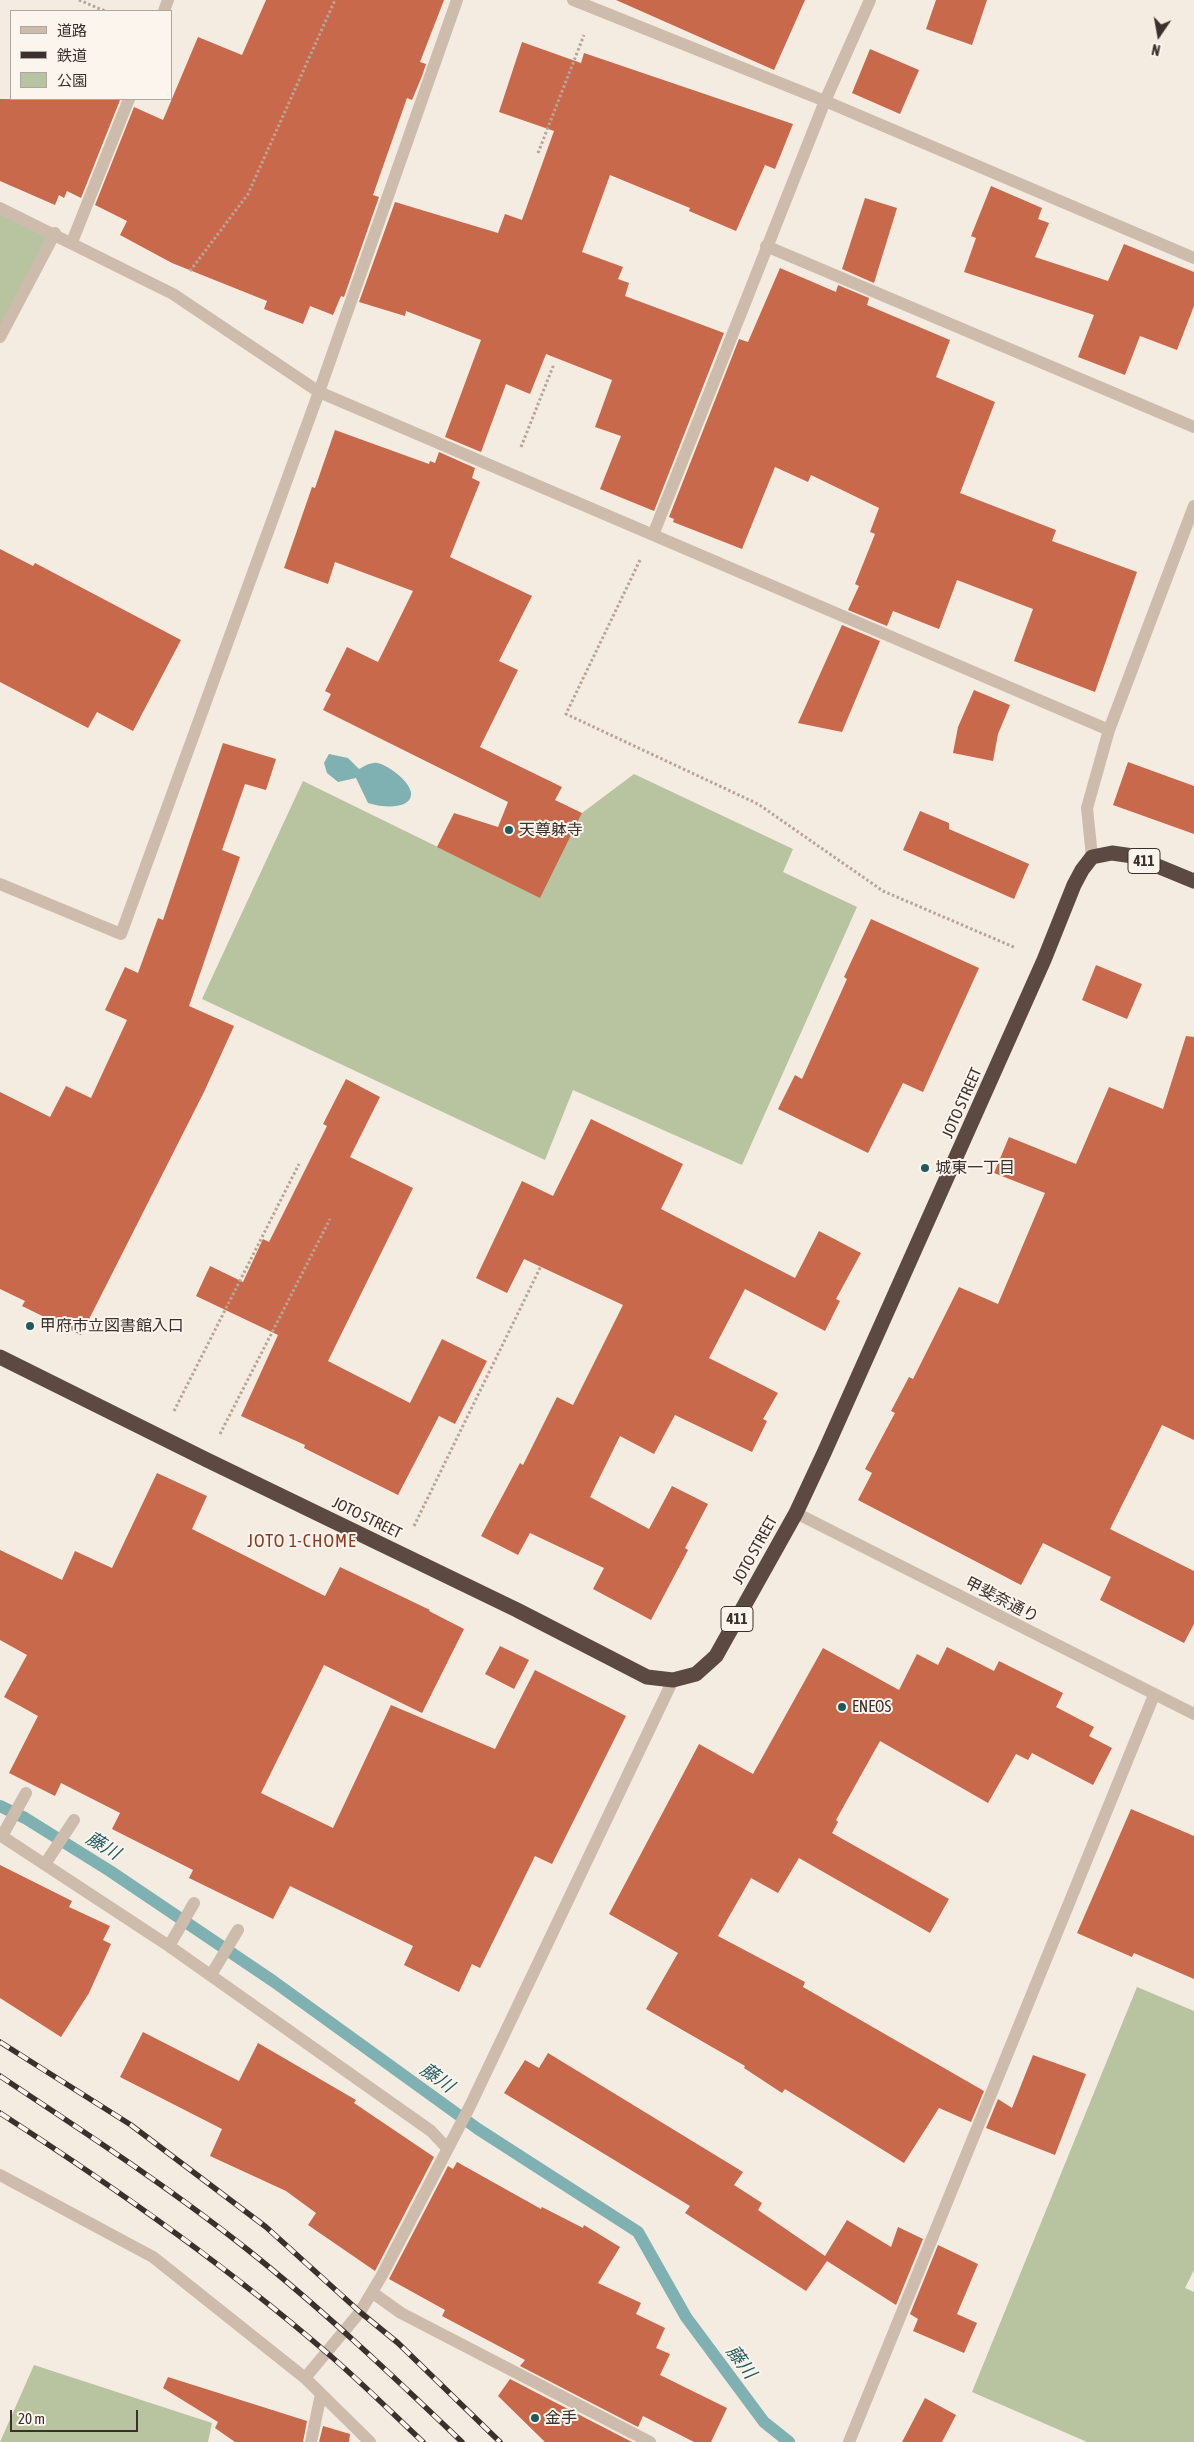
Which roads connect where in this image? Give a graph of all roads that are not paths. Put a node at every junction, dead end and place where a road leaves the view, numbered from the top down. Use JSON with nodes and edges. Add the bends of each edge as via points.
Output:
{"nodes":[{"id":1,"x":457,"y":0,"type":"edge"},
{"id":2,"x":573,"y":0,"type":"edge"},
{"id":3,"x":870,"y":0,"type":"edge"},
{"id":4,"x":129,"y":100,"type":"edge"},
{"id":5,"x":825,"y":101,"type":"junction"},
{"id":6,"x":0,"y":208,"type":"edge"},
{"id":7,"x":54,"y":233,"type":"junction"},
{"id":8,"x":72,"y":242,"type":"junction"},
{"id":9,"x":766,"y":246,"type":"junction"},
{"id":10,"x":1194,"y":258,"type":"edge"},
{"id":11,"x":0,"y":337,"type":"edge"},
{"id":12,"x":319,"y":392,"type":"junction"},
{"id":13,"x":1194,"y":427,"type":"edge"},
{"id":14,"x":1194,"y":506,"type":"edge"},
{"id":15,"x":653,"y":535,"type":"junction"},
{"id":16,"x":1109,"y":730,"type":"junction"},
{"id":17,"x":1092,"y":857,"type":"junction"},
{"id":18,"x":1194,"y":881,"type":"edge"},
{"id":19,"x":0,"y":884,"type":"edge"},
{"id":20,"x":0,"y":1357,"type":"edge"},
{"id":21,"x":796,"y":1513,"type":"junction"},
{"id":22,"x":673,"y":1680,"type":"junction"},
{"id":23,"x":1154,"y":1695,"type":"junction"},
{"id":24,"x":1194,"y":1714,"type":"edge"},
{"id":25,"x":26,"y":1793,"type":"dead end"},
{"id":26,"x":74,"y":1820,"type":"dead end"},
{"id":27,"x":3,"y":1833,"type":"edge"},
{"id":28,"x":48,"y":1860,"type":"junction"},
{"id":29,"x":194,"y":1903,"type":"dead end"},
{"id":30,"x":238,"y":1930,"type":"dead end"},
{"id":31,"x":170,"y":1944,"type":"junction"},
{"id":32,"x":213,"y":1972,"type":"junction"},
{"id":33,"x":449,"y":2144,"type":"junction"},
{"id":34,"x":0,"y":2175,"type":"edge"},
{"id":35,"x":373,"y":2293,"type":"junction"},
{"id":36,"x":305,"y":2378,"type":"junction"},
{"id":37,"x":321,"y":2394,"type":"junction"},
{"id":38,"x":311,"y":2442,"type":"edge"},
{"id":39,"x":370,"y":2442,"type":"edge"},
{"id":40,"x":650,"y":2442,"type":"edge"},
{"id":41,"x":850,"y":2442,"type":"edge"}],
"edges":[{"from":1,"to":12,"type":"street"},
{"from":2,"to":5,"type":"street"},
{"from":3,"to":5,"type":"street"},
{"from":4,"to":8,"type":"street"},
{"from":5,"to":9,"type":"street"},
{"from":5,"to":10,"type":"street"},
{"from":6,"to":7,"type":"street"},
{"from":7,"to":8,"type":"street"},
{"from":7,"to":11,"type":"street"},
{"from":8,"to":12,"type":"street","via":[[173,294]]},
{"from":9,"to":13,"type":"street"},
{"from":9,"to":15,"type":"street"},
{"from":12,"to":15,"type":"street"},
{"from":12,"to":19,"type":"street","via":[[121,934]]},
{"from":14,"to":16,"type":"street"},
{"from":15,"to":16,"type":"street"},
{"from":16,"to":17,"type":"street","via":[[1087,808]]},
{"from":17,"to":18,"type":"highway","number":"411","via":[[1112,853],[1132,856]]},
{"from":17,"to":21,"type":"highway","name":"JOTO STREET","number":"411","via":[[1074,885],[1044,960]]},
{"from":20,"to":22,"type":"highway","name":"JOTO STREET","number":"411","via":[[647,1677]]},
{"from":21,"to":22,"type":"highway","name":"JOTO STREET","number":"411","via":[[716,1656],[696,1674]]},
{"from":21,"to":23,"type":"street","name":"甲斐奈通り"},
{"from":22,"to":33,"type":"street"},
{"from":23,"to":24,"type":"street","name":"甲斐奈通り"},
{"from":23,"to":41,"type":"street"},
{"from":25,"to":27,"type":"street"},
{"from":26,"to":28,"type":"street"},
{"from":27,"to":28,"type":"street"},
{"from":28,"to":31,"type":"street"},
{"from":29,"to":31,"type":"street"},
{"from":30,"to":32,"type":"street"},
{"from":31,"to":32,"type":"street"},
{"from":32,"to":33,"type":"street"},
{"from":33,"to":35,"type":"street"},
{"from":34,"to":36,"type":"street","via":[[153,2257]]},
{"from":35,"to":36,"type":"street"},
{"from":35,"to":40,"type":"street","via":[[401,2313]]},
{"from":36,"to":37,"type":"street"},
{"from":37,"to":38,"type":"street"},
{"from":37,"to":39,"type":"street"}]}
